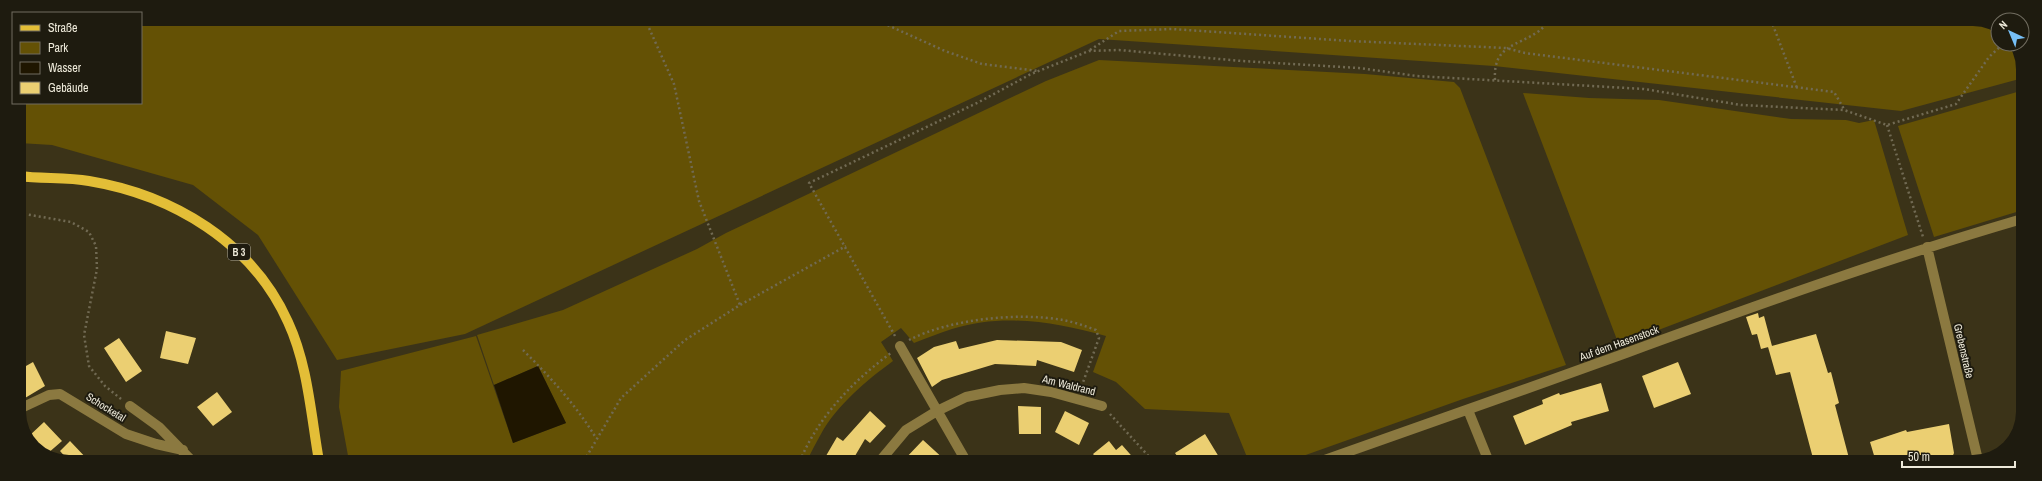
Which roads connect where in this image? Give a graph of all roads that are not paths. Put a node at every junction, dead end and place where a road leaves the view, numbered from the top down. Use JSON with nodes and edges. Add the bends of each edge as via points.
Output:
{"nodes":[{"id":1,"x":26,"y":177,"type":"edge"},
{"id":2,"x":2016,"y":221,"type":"edge"},
{"id":3,"x":1927,"y":247,"type":"junction"},
{"id":4,"x":900,"y":346,"type":"road end"},
{"id":5,"x":26,"y":406,"type":"edge"},
{"id":6,"x":130,"y":406,"type":"road end"},
{"id":7,"x":1102,"y":406,"type":"road end"},
{"id":8,"x":1468,"y":410,"type":"junction"},
{"id":9,"x":937,"y":411,"type":"junction"},
{"id":10,"x":183,"y":450,"type":"junction"},
{"id":11,"x":187,"y":455,"type":"edge"},
{"id":12,"x":318,"y":455,"type":"edge"},
{"id":13,"x":885,"y":455,"type":"edge"},
{"id":14,"x":962,"y":455,"type":"edge"},
{"id":15,"x":1339,"y":455,"type":"edge"},
{"id":16,"x":1486,"y":455,"type":"edge"},
{"id":17,"x":1977,"y":455,"type":"edge"}],
"edges":[{"from":1,"to":12,"type":"main road","number":"B 3","via":[[87,181],[133,191],[168,204],[204,224],[236,249],[267,285],[288,322],[301,361]]},
{"from":2,"to":3,"type":"street","name":"Auf dem Hasenstock"},
{"from":3,"to":8,"type":"street","name":"Auf dem Hasenstock","via":[[1783,295]]},
{"from":3,"to":17,"type":"street","name":"Grebenstraße"},
{"from":4,"to":9,"type":"street"},
{"from":5,"to":10,"type":"street","name":"Schocketal","via":[[49,395],[60,394],[126,434]]},
{"from":6,"to":10,"type":"street","name":"Schocketal","via":[[159,427]]},
{"from":7,"to":9,"type":"street","name":"Am Waldrand","via":[[1051,392],[1024,388],[966,397]]},
{"from":8,"to":15,"type":"street","name":"Auf dem Hasenstock"},
{"from":8,"to":16,"type":"street"},
{"from":9,"to":13,"type":"street","name":"Am Waldrand","via":[[906,430]]},
{"from":9,"to":14,"type":"street"},
{"from":10,"to":11,"type":"street","name":"Schocketal"}]}
